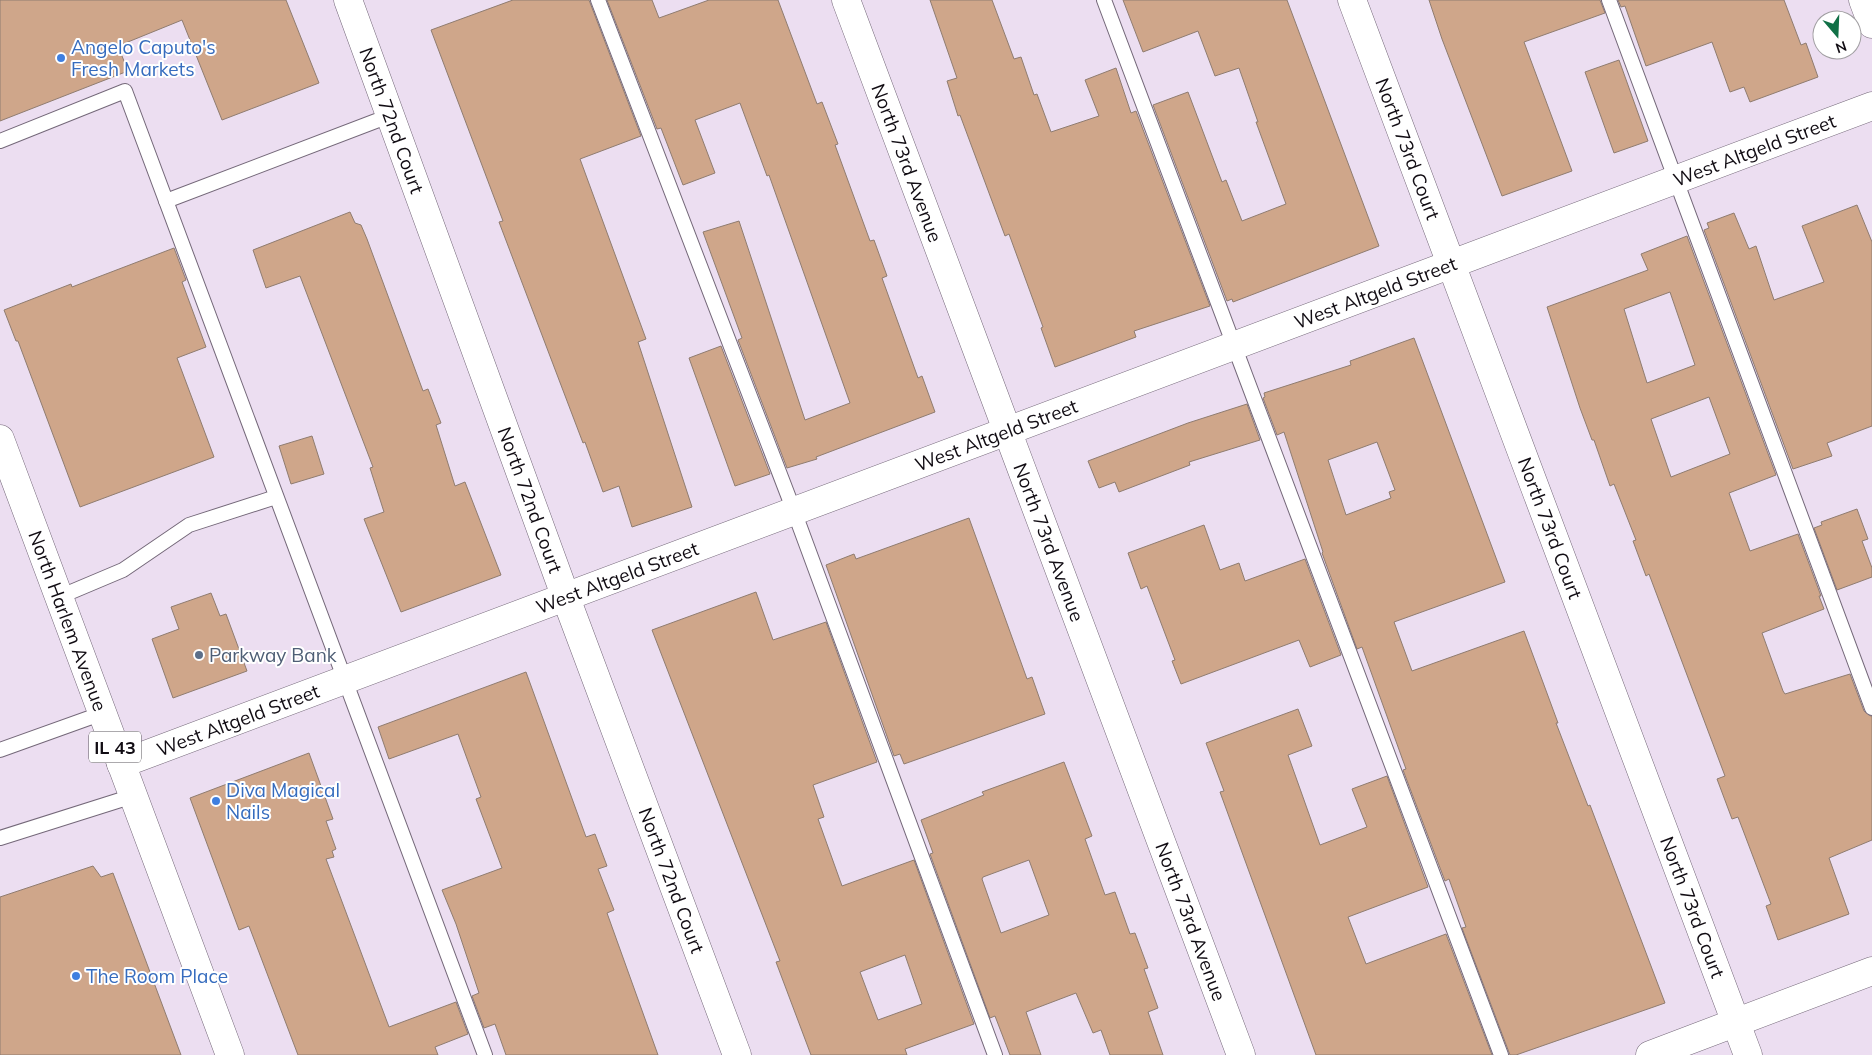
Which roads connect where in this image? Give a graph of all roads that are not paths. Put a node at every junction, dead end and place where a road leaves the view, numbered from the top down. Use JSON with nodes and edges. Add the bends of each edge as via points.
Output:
{"nodes":[{"id":1,"x":348,"y":0,"type":"edge"},
{"id":2,"x":598,"y":0,"type":"edge"},
{"id":3,"x":846,"y":0,"type":"edge"},
{"id":4,"x":1104,"y":0,"type":"edge"},
{"id":5,"x":1352,"y":0,"type":"edge"},
{"id":6,"x":1608,"y":0,"type":"edge"},
{"id":7,"x":1863,"y":0,"type":"edge"},
{"id":8,"x":1872,"y":24,"type":"edge"},
{"id":9,"x":1872,"y":106,"type":"edge"},
{"id":10,"x":389,"y":116,"type":"junction"},
{"id":11,"x":0,"y":140,"type":"edge"},
{"id":12,"x":1675,"y":180,"type":"junction"},
{"id":13,"x":166,"y":201,"type":"junction"},
{"id":14,"x":1451,"y":264,"type":"junction"},
{"id":15,"x":1234,"y":346,"type":"junction"},
{"id":16,"x":1007,"y":431,"type":"junction"},
{"id":17,"x":0,"y":439,"type":"edge"},
{"id":18,"x":276,"y":496,"type":"junction"},
{"id":19,"x":794,"y":511,"type":"junction"},
{"id":20,"x":59,"y":597,"type":"junction"},
{"id":21,"x":566,"y":598,"type":"junction"},
{"id":22,"x":345,"y":680,"type":"junction"},
{"id":23,"x":1872,"y":708,"type":"edge"},
{"id":24,"x":103,"y":713,"type":"junction"},
{"id":25,"x":0,"y":750,"type":"edge"},
{"id":26,"x":121,"y":764,"type":"junction"},
{"id":27,"x":133,"y":796,"type":"junction"},
{"id":28,"x":0,"y":838,"type":"edge"},
{"id":29,"x":1872,"y":971,"type":"edge"},
{"id":30,"x":1736,"y":1022,"type":"junction"},
{"id":31,"x":230,"y":1055,"type":"edge"},
{"id":32,"x":485,"y":1055,"type":"edge"},
{"id":33,"x":737,"y":1055,"type":"edge"},
{"id":34,"x":995,"y":1055,"type":"edge"},
{"id":35,"x":1241,"y":1055,"type":"edge"},
{"id":36,"x":1501,"y":1055,"type":"edge"},
{"id":37,"x":1650,"y":1055,"type":"edge"},
{"id":38,"x":1748,"y":1055,"type":"edge"}],
"edges":[{"from":1,"to":10,"type":"street","name":"North 72nd Court"},
{"from":2,"to":19,"type":"lane"},
{"from":3,"to":16,"type":"street","name":"North 73rd Avenue"},
{"from":4,"to":15,"type":"lane"},
{"from":5,"to":14,"type":"street","name":"North 73rd Court"},
{"from":6,"to":12,"type":"lane"},
{"from":7,"to":8,"type":"street"},
{"from":9,"to":12,"type":"street","name":"West Altgeld Street"},
{"from":10,"to":13,"type":"lane"},
{"from":10,"to":21,"type":"street","name":"North 72nd Court"},
{"from":11,"to":13,"type":"lane","via":[[125,91]]},
{"from":12,"to":14,"type":"street","name":"West Altgeld Street"},
{"from":12,"to":23,"type":"lane"},
{"from":13,"to":18,"type":"lane"},
{"from":14,"to":15,"type":"street","name":"West Altgeld Street"},
{"from":14,"to":30,"type":"street","name":"North 73rd Court"},
{"from":15,"to":16,"type":"street","name":"West Altgeld Street"},
{"from":15,"to":36,"type":"lane"},
{"from":16,"to":19,"type":"street","name":"West Altgeld Street"},
{"from":16,"to":35,"type":"street","name":"North 73rd Avenue"},
{"from":17,"to":20,"type":"street","name":"North Harlem Avenue","number":"IL 43"},
{"from":18,"to":20,"type":"lane","via":[[189,525],[123,570]]},
{"from":18,"to":22,"type":"lane"},
{"from":19,"to":21,"type":"street","name":"West Altgeld Street"},
{"from":19,"to":34,"type":"lane"},
{"from":20,"to":24,"type":"street","name":"North Harlem Avenue","number":"IL 43"},
{"from":21,"to":22,"type":"street","name":"West Altgeld Street"},
{"from":21,"to":33,"type":"street","name":"North 72nd Court"},
{"from":22,"to":26,"type":"street","name":"West Altgeld Street"},
{"from":22,"to":32,"type":"lane"},
{"from":24,"to":25,"type":"lane"},
{"from":24,"to":26,"type":"street","name":"North Harlem Avenue","number":"IL 43"},
{"from":26,"to":27,"type":"street","name":"North Harlem Avenue","number":"IL 43"},
{"from":27,"to":28,"type":"lane"},
{"from":27,"to":31,"type":"street","name":"North Harlem Avenue","number":"IL 43"},
{"from":29,"to":30,"type":"street"},
{"from":30,"to":37,"type":"street"},
{"from":30,"to":38,"type":"street","name":"North 73rd Court"}]}
